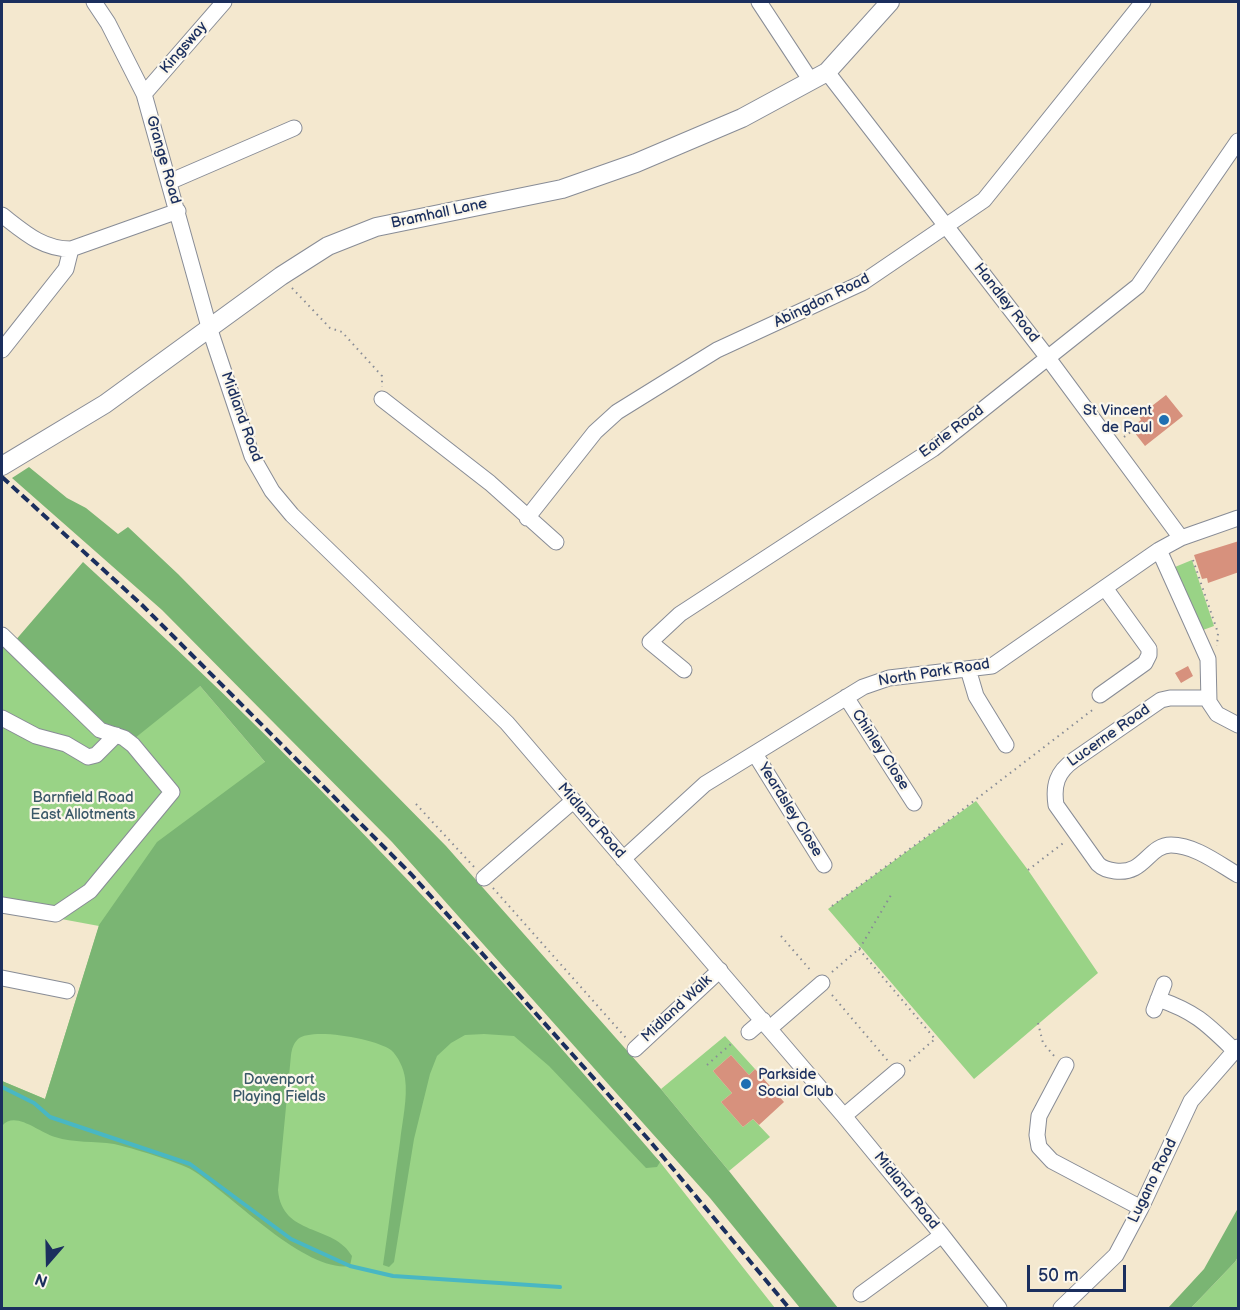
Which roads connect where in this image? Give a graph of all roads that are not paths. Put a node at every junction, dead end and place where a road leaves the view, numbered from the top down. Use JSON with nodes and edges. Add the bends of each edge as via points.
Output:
{"nodes":[{"id":1,"x":94,"y":2,"type":"edge"},
{"id":2,"x":224,"y":2,"type":"edge"},
{"id":3,"x":759,"y":2,"type":"edge"},
{"id":4,"x":890,"y":2,"type":"edge"},
{"id":5,"x":1143,"y":2,"type":"edge"},
{"id":6,"x":819,"y":76,"type":"junction"},
{"id":7,"x":144,"y":94,"type":"junction"},
{"id":8,"x":294,"y":128,"type":"dead end"},
{"id":9,"x":1239,"y":141,"type":"edge"},
{"id":10,"x":169,"y":182,"type":"junction"},
{"id":11,"x":177,"y":211,"type":"junction"},
{"id":12,"x":2,"y":215,"type":"edge"},
{"id":13,"x":947,"y":226,"type":"junction"},
{"id":14,"x":71,"y":249,"type":"junction"},
{"id":15,"x":209,"y":327,"type":"junction"},
{"id":16,"x":2,"y":350,"type":"edge"},
{"id":17,"x":1048,"y":358,"type":"junction"},
{"id":18,"x":382,"y":399,"type":"road end"},
{"id":19,"x":2,"y":466,"type":"edge"},
{"id":20,"x":527,"y":518,"type":"junction"},
{"id":21,"x":1239,"y":518,"type":"edge"},
{"id":22,"x":1181,"y":538,"type":"junction"},
{"id":23,"x":556,"y":542,"type":"dead end"},
{"id":24,"x":1159,"y":550,"type":"junction"},
{"id":25,"x":1105,"y":588,"type":"junction"},
{"id":26,"x":6,"y":639,"type":"edge"},
{"id":27,"x":968,"y":669,"type":"junction"},
{"id":28,"x":684,"y":670,"type":"dead end"},
{"id":29,"x":1100,"y":695,"type":"road end"},
{"id":30,"x":846,"y":697,"type":"junction"},
{"id":31,"x":1208,"y":698,"type":"junction"},
{"id":32,"x":2,"y":718,"type":"edge"},
{"id":33,"x":1239,"y":725,"type":"edge"},
{"id":34,"x":116,"y":735,"type":"junction"},
{"id":35,"x":1006,"y":745,"type":"dead end"},
{"id":36,"x":755,"y":754,"type":"junction"},
{"id":37,"x":573,"y":801,"type":"junction"},
{"id":38,"x":914,"y":803,"type":"dead end"},
{"id":39,"x":623,"y":859,"type":"junction"},
{"id":40,"x":824,"y":865,"type":"dead end"},
{"id":41,"x":1239,"y":875,"type":"edge"},
{"id":42,"x":484,"y":878,"type":"road end"},
{"id":43,"x":2,"y":905,"type":"edge"},
{"id":44,"x":720,"y":970,"type":"junction"},
{"id":45,"x":2,"y":978,"type":"edge"},
{"id":46,"x":821,"y":983,"type":"road end"},
{"id":47,"x":1164,"y":984,"type":"dead end"},
{"id":48,"x":67,"y":991,"type":"dead end"},
{"id":49,"x":766,"y":1024,"type":"junction"},
{"id":50,"x":749,"y":1032,"type":"dead end"},
{"id":51,"x":635,"y":1049,"type":"road end"},
{"id":52,"x":1237,"y":1049,"type":"edge"},
{"id":53,"x":1066,"y":1065,"type":"road end"},
{"id":54,"x":897,"y":1071,"type":"road end"},
{"id":55,"x":844,"y":1116,"type":"junction"},
{"id":56,"x":1141,"y":1208,"type":"junction"},
{"id":57,"x":942,"y":1235,"type":"junction"},
{"id":58,"x":861,"y":1294,"type":"dead end"},
{"id":59,"x":999,"y":1308,"type":"edge"},
{"id":60,"x":1061,"y":1308,"type":"edge"}],
"edges":[{"from":1,"to":7,"type":"street","name":"Grange Road"},
{"from":2,"to":7,"type":"street","name":"Kingsway"},
{"from":3,"to":6,"type":"street","name":"Handley Road"},
{"from":4,"to":6,"type":"main road","name":"Bramhall Lane"},
{"from":5,"to":13,"type":"street","name":"Abingdon Road","via":[[984,200]]},
{"from":6,"to":13,"type":"street","name":"Handley Road"},
{"from":6,"to":15,"type":"main road","name":"Bramhall Lane","via":[[742,118],[636,163],[561,189],[376,227],[328,246]]},
{"from":7,"to":10,"type":"street","name":"Grange Road"},
{"from":8,"to":10,"type":"street"},
{"from":9,"to":17,"type":"street","name":"Earle Road","via":[[1138,286]]},
{"from":10,"to":11,"type":"street","name":"Grange Road"},
{"from":11,"to":14,"type":"street"},
{"from":11,"to":15,"type":"street","name":"Grange Road"},
{"from":12,"to":14,"type":"street","via":[[37,242]]},
{"from":13,"to":17,"type":"street","name":"Handley Road"},
{"from":13,"to":20,"type":"street","name":"Abingdon Road","via":[[862,283],[717,350],[617,412],[596,432]]},
{"from":14,"to":16,"type":"street","via":[[66,269]]},
{"from":15,"to":19,"type":"main road","name":"Bramhall Lane","via":[[105,404]]},
{"from":15,"to":37,"type":"street","name":"Midland Road","via":[[252,456],[272,491],[292,515],[507,723]]},
{"from":17,"to":22,"type":"street","name":"Handley Road","via":[[1113,446],[1122,468]]},
{"from":17,"to":28,"type":"street","name":"Earle Road","via":[[933,449],[660,630],[650,642]]},
{"from":18,"to":20,"type":"street","via":[[490,483]]},
{"from":20,"to":23,"type":"street"},
{"from":21,"to":22,"type":"street","name":"North Park Road"},
{"from":22,"to":24,"type":"street","name":"North Park Road"},
{"from":24,"to":25,"type":"street","name":"North Park Road"},
{"from":24,"to":31,"type":"street","via":[[1209,664]]},
{"from":25,"to":27,"type":"street","name":"North Park Road","via":[[992,666]]},
{"from":25,"to":29,"type":"street","via":[[1149,652],[1145,663]]},
{"from":26,"to":34,"type":"street","via":[[100,730]]},
{"from":27,"to":30,"type":"street","name":"North Park Road","via":[[889,678]]},
{"from":27,"to":35,"type":"street","via":[[976,696]]},
{"from":30,"to":36,"type":"street","name":"North Park Road"},
{"from":30,"to":38,"type":"street","name":"Chinley Close"},
{"from":31,"to":33,"type":"street","via":[[1215,712]]},
{"from":31,"to":41,"type":"street","name":"Lucerne Road","via":[[1161,700],[1066,766],[1056,781],[1056,801],[1098,864],[1110,870],[1133,869],[1158,848],[1172,845],[1194,850]]},
{"from":32,"to":34,"type":"street","via":[[88,757],[96,755]]},
{"from":34,"to":43,"type":"street","via":[[133,745],[172,792],[90,891],[73,903],[56,914]]},
{"from":36,"to":39,"type":"street","name":"North Park Road","via":[[705,784]]},
{"from":36,"to":40,"type":"street","name":"Yeardsley Close"},
{"from":37,"to":39,"type":"street","name":"Midland Road"},
{"from":37,"to":42,"type":"street"},
{"from":39,"to":44,"type":"street","name":"Midland Road"},
{"from":44,"to":49,"type":"street","name":"Midland Road"},
{"from":44,"to":51,"type":"street","name":"Midland Walk"},
{"from":45,"to":48,"type":"street"},
{"from":46,"to":49,"type":"street"},
{"from":47,"to":52,"type":"street","via":[[1156,1005],[1179,1006],[1199,1017]]},
{"from":49,"to":50,"type":"street"},
{"from":49,"to":55,"type":"street","name":"Midland Road"},
{"from":52,"to":56,"type":"street","name":"Lugano Road","via":[[1191,1101]]},
{"from":53,"to":56,"type":"street","via":[[1039,1116],[1039,1147],[1052,1161]]},
{"from":54,"to":55,"type":"street"},
{"from":55,"to":57,"type":"street","name":"Midland Road"},
{"from":56,"to":60,"type":"street","name":"Lugano Road","via":[[1116,1255]]},
{"from":57,"to":58,"type":"street"},
{"from":57,"to":59,"type":"street","name":"Midland Road"}]}
